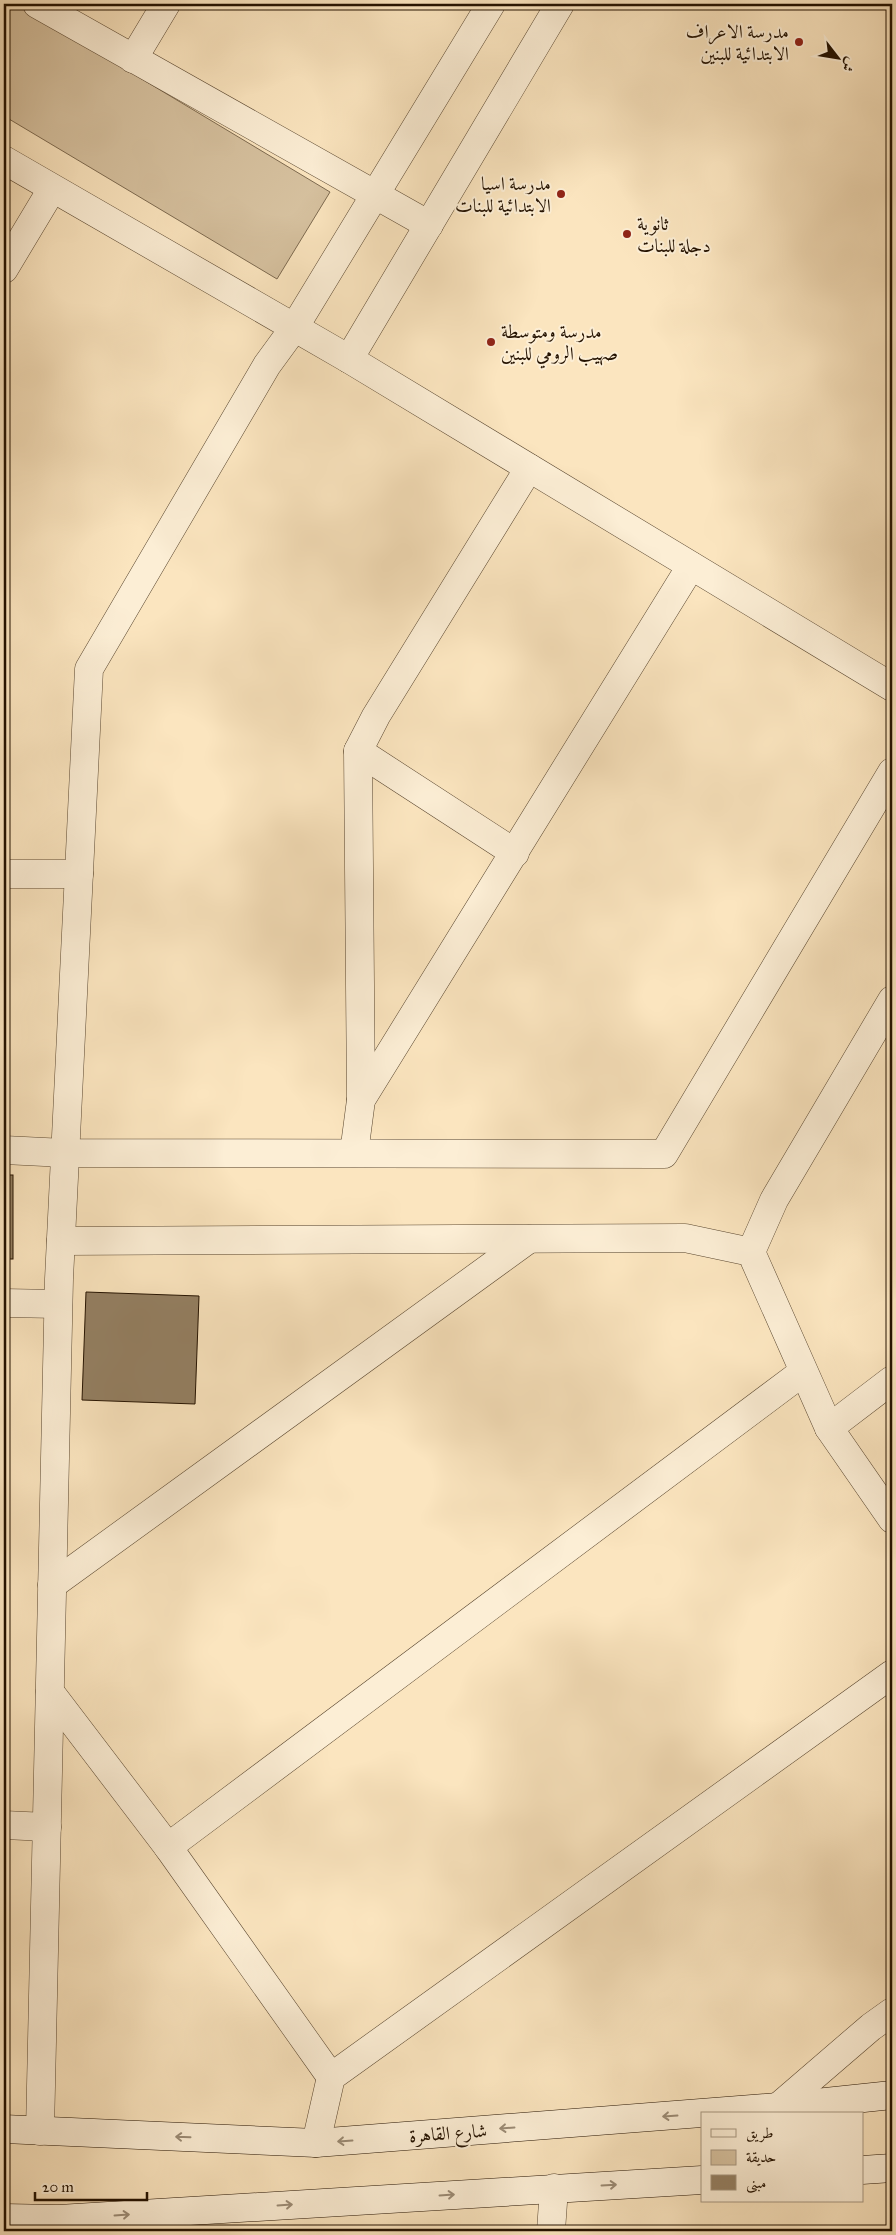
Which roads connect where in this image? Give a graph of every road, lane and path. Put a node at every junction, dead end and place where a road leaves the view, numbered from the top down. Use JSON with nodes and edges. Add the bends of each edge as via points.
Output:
{"nodes":[{"id":1,"x":38,"y":4,"type":"edge"},
{"id":2,"x":166,"y":4,"type":"edge"},
{"id":3,"x":491,"y":4,"type":"edge"},
{"id":4,"x":560,"y":4,"type":"edge"},
{"id":5,"x":133,"y":59,"type":"junction"},
{"id":6,"x":4,"y":160,"type":"edge"},
{"id":7,"x":52,"y":189,"type":"junction"},
{"id":8,"x":375,"y":195,"type":"junction"},
{"id":9,"x":429,"y":225,"type":"junction"},
{"id":10,"x":4,"y":269,"type":"edge"},
{"id":11,"x":294,"y":328,"type":"junction"},
{"id":12,"x":349,"y":359,"type":"junction"},
{"id":13,"x":528,"y":468,"type":"junction"},
{"id":14,"x":691,"y":566,"type":"junction"},
{"id":15,"x":892,"y":688,"type":"edge"},
{"id":16,"x":358,"y":751,"type":"junction"},
{"id":17,"x":892,"y":772,"type":"edge"},
{"id":18,"x":515,"y":853,"type":"junction"},
{"id":19,"x":4,"y":874,"type":"edge"},
{"id":20,"x":79,"y":874,"type":"junction"},
{"id":21,"x":892,"y":1000,"type":"edge"},
{"id":22,"x":361,"y":1100,"type":"junction"},
{"id":23,"x":4,"y":1150,"type":"edge"},
{"id":24,"x":65,"y":1153,"type":"junction"},
{"id":25,"x":354,"y":1154,"type":"junction"},
{"id":26,"x":529,"y":1238,"type":"junction"},
{"id":27,"x":61,"y":1240,"type":"junction"},
{"id":28,"x":751,"y":1252,"type":"junction"},
{"id":29,"x":4,"y":1303,"type":"edge"},
{"id":30,"x":58,"y":1304,"type":"junction"},
{"id":31,"x":803,"y":1372,"type":"junction"},
{"id":32,"x":892,"y":1380,"type":"edge"},
{"id":33,"x":829,"y":1428,"type":"junction"},
{"id":34,"x":892,"y":1519,"type":"edge"},
{"id":35,"x":52,"y":1585,"type":"junction"},
{"id":36,"x":892,"y":1674,"type":"edge"},
{"id":37,"x":50,"y":1692,"type":"junction"},
{"id":38,"x":4,"y":1825,"type":"edge"},
{"id":39,"x":47,"y":1827,"type":"junction"},
{"id":40,"x":168,"y":1848,"type":"junction"},
{"id":41,"x":892,"y":2012,"type":"edge"},
{"id":42,"x":331,"y":2077,"type":"junction"},
{"id":43,"x":892,"y":2095,"type":"edge"},
{"id":44,"x":778,"y":2107,"type":"junction"},
{"id":45,"x":714,"y":2112,"type":"edge"},
{"id":46,"x":701,"y":2113,"type":"edge"},
{"id":47,"x":4,"y":2129,"type":"edge"},
{"id":48,"x":40,"y":2131,"type":"junction"},
{"id":49,"x":316,"y":2143,"type":"junction"},
{"id":50,"x":892,"y":2168,"type":"edge"},
{"id":51,"x":864,"y":2170,"type":"edge"},
{"id":52,"x":701,"y":2180,"type":"edge"},
{"id":53,"x":554,"y":2188,"type":"junction"},
{"id":54,"x":4,"y":2218,"type":"edge"},
{"id":55,"x":59,"y":2225,"type":"edge"},
{"id":56,"x":551,"y":2231,"type":"edge"}],
"edges":[{"from":1,"to":5,"type":"street"},
{"from":2,"to":5,"type":"street"},
{"from":3,"to":8,"type":"street"},
{"from":4,"to":9,"type":"street"},
{"from":5,"to":8,"type":"street"},
{"from":6,"to":7,"type":"street"},
{"from":7,"to":10,"type":"street"},
{"from":7,"to":11,"type":"street"},
{"from":8,"to":9,"type":"street"},
{"from":8,"to":11,"type":"street"},
{"from":9,"to":12,"type":"street"},
{"from":11,"to":12,"type":"street"},
{"from":11,"to":20,"type":"street","via":[[266,366],[89,669]]},
{"from":12,"to":13,"type":"street"},
{"from":13,"to":14,"type":"street"},
{"from":13,"to":16,"type":"street","via":[[376,716]]},
{"from":14,"to":15,"type":"street"},
{"from":14,"to":18,"type":"street"},
{"from":16,"to":18,"type":"street"},
{"from":16,"to":22,"type":"street"},
{"from":17,"to":25,"type":"street","via":[[664,1154]]},
{"from":18,"to":22,"type":"street"},
{"from":19,"to":20,"type":"street"},
{"from":20,"to":24,"type":"street"},
{"from":21,"to":28,"type":"street","via":[[774,1200]]},
{"from":22,"to":25,"type":"street"},
{"from":23,"to":24,"type":"street"},
{"from":24,"to":25,"type":"street"},
{"from":24,"to":27,"type":"street"},
{"from":26,"to":27,"type":"street"},
{"from":26,"to":28,"type":"street","via":[[685,1238]]},
{"from":26,"to":35,"type":"street"},
{"from":27,"to":30,"type":"street"},
{"from":28,"to":31,"type":"street"},
{"from":29,"to":30,"type":"street"},
{"from":30,"to":35,"type":"street"},
{"from":31,"to":33,"type":"street"},
{"from":31,"to":40,"type":"street"},
{"from":32,"to":33,"type":"street"},
{"from":33,"to":34,"type":"street"},
{"from":35,"to":37,"type":"street"},
{"from":36,"to":42,"type":"street"},
{"from":37,"to":39,"type":"street"},
{"from":37,"to":40,"type":"street"},
{"from":38,"to":39,"type":"street"},
{"from":39,"to":48,"type":"street"},
{"from":40,"to":42,"type":"street"},
{"from":41,"to":44,"type":"street"},
{"from":42,"to":49,"type":"street"},
{"from":43,"to":44,"type":"street","name":"شارع القاهرة"},
{"from":44,"to":45,"type":"street","name":"شارع القاهرة","one_way":true},
{"from":46,"to":49,"type":"street","name":"شارع القاهرة","one_way":true},
{"from":47,"to":48,"type":"street","name":"شارع القاهرة"},
{"from":49,"to":48,"type":"street","name":"شارع القاهرة","one_way":true},
{"from":50,"to":51,"type":"street"},
{"from":53,"to":52,"type":"street","one_way":true},
{"from":55,"to":53,"type":"street","one_way":true},
{"from":53,"to":56,"type":"street"},
{"from":54,"to":55,"type":"street"}]}
